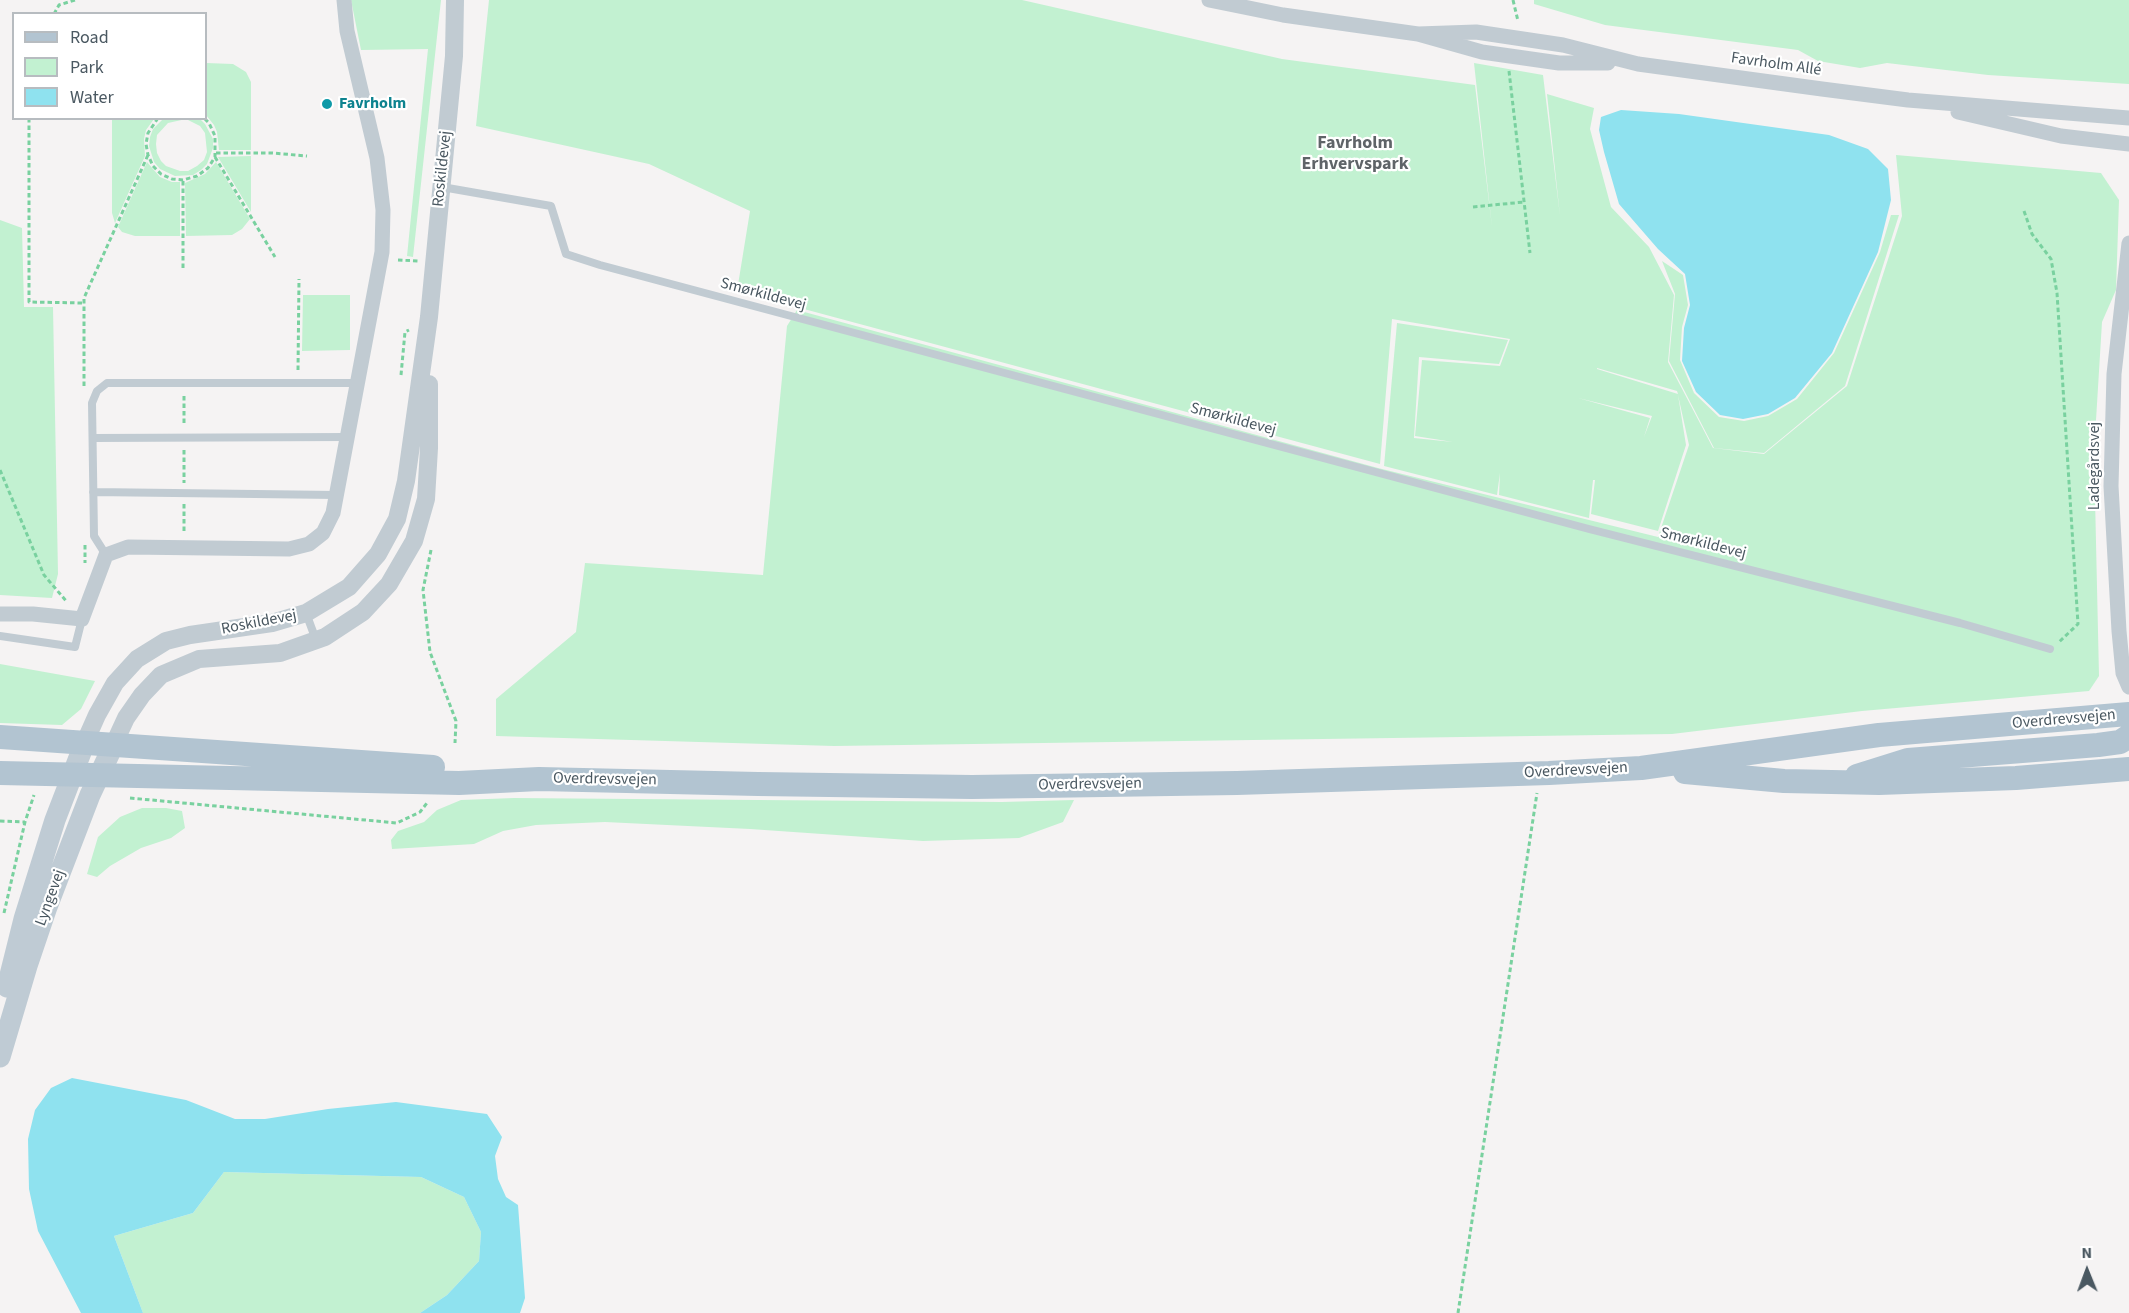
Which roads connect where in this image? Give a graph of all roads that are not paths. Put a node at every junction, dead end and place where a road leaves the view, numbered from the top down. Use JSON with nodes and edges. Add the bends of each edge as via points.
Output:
{"nodes":[{"id":1,"x":344,"y":0,"type":"edge"},
{"id":2,"x":455,"y":0,"type":"edge"},
{"id":3,"x":466,"y":0,"type":"edge"},
{"id":4,"x":1209,"y":0,"type":"edge"},
{"id":5,"x":1418,"y":34,"type":"junction"},
{"id":6,"x":454,"y":56,"type":"junction"},
{"id":7,"x":1638,"y":64,"type":"junction"},
{"id":8,"x":1908,"y":100,"type":"junction"},
{"id":9,"x":2129,"y":118,"type":"edge"},
{"id":10,"x":2129,"y":144,"type":"edge"},
{"id":11,"x":442,"y":187,"type":"junction"},
{"id":12,"x":2129,"y":243,"type":"edge"},
{"id":13,"x":429,"y":317,"type":"junction"},
{"id":14,"x":357,"y":383,"type":"junction"},
{"id":15,"x":347,"y":436,"type":"junction"},
{"id":16,"x":93,"y":438,"type":"junction"},
{"id":17,"x":93,"y":492,"type":"junction"},
{"id":18,"x":336,"y":495,"type":"junction"},
{"id":19,"x":106,"y":555,"type":"junction"},
{"id":20,"x":306,"y":613,"type":"junction"},
{"id":21,"x":0,"y":614,"type":"edge"},
{"id":22,"x":82,"y":619,"type":"junction"},
{"id":23,"x":0,"y":636,"type":"edge"},
{"id":24,"x":316,"y":640,"type":"junction"},
{"id":25,"x":2050,"y":650,"type":"road end"},
{"id":26,"x":2129,"y":687,"type":"edge"},
{"id":27,"x":2129,"y":714,"type":"edge"},
{"id":28,"x":2129,"y":736,"type":"edge"},
{"id":29,"x":0,"y":737,"type":"edge"},
{"id":30,"x":0,"y":757,"type":"edge"},
{"id":31,"x":106,"y":760,"type":"junction"},
{"id":32,"x":75,"y":768,"type":"junction"},
{"id":33,"x":1641,"y":768,"type":"junction"},
{"id":34,"x":2129,"y":769,"type":"edge"},
{"id":35,"x":0,"y":773,"type":"edge"},
{"id":36,"x":539,"y":779,"type":"junction"},
{"id":37,"x":1838,"y":783,"type":"junction"},
{"id":38,"x":0,"y":1015,"type":"edge"},
{"id":39,"x":0,"y":1057,"type":"edge"}],
"edges":[{"from":1,"to":14,"type":"street","via":[[347,31],[377,158],[383,210],[381,259]]},
{"from":2,"to":6,"type":"street","name":"Roskildevej"},
{"from":3,"to":6,"type":"street","name":"Roskildevej"},
{"from":4,"to":5,"type":"street","name":"Favrholm Allé"},
{"from":5,"to":7,"type":"street","name":"Favrholm Allé","via":[[1460,47],[1559,63]]},
{"from":5,"to":7,"type":"street","name":"Favrholm Allé","via":[[1476,32],[1563,45]]},
{"from":6,"to":11,"type":"street","name":"Roskildevej"},
{"from":7,"to":8,"type":"street","name":"Favrholm Allé"},
{"from":8,"to":9,"type":"street","name":"Favrholm Allé"},
{"from":8,"to":10,"type":"street","name":"Favrholm Allé","via":[[2061,136]]},
{"from":11,"to":13,"type":"street","name":"Roskildevej"},
{"from":11,"to":25,"type":"lane","name":"Smørkildevej","via":[[551,206],[566,254],[600,265]]},
{"from":12,"to":26,"type":"street","name":"Ladegårdsvej","via":[[2114,374],[2111,486],[2121,652]]},
{"from":13,"to":20,"type":"street","name":"Roskildevej","via":[[397,519],[378,554],[349,587]]},
{"from":13,"to":24,"type":"street","name":"Roskildevej","via":[[426,499],[414,541],[389,584],[363,612]]},
{"from":14,"to":15,"type":"street"},
{"from":14,"to":16,"type":"lane","via":[[107,383],[97,391],[92,403]]},
{"from":15,"to":16,"type":"lane"},
{"from":15,"to":18,"type":"street"},
{"from":16,"to":17,"type":"lane"},
{"from":17,"to":18,"type":"lane"},
{"from":17,"to":19,"type":"lane","via":[[94,536]]},
{"from":18,"to":19,"type":"street","via":[[323,534],[309,544],[289,549],[128,548]]},
{"from":19,"to":22,"type":"street"},
{"from":20,"to":24,"type":"lane"},
{"from":20,"to":32,"type":"street","name":"Roskildevej","via":[[273,623],[166,641],[137,659],[115,683]]},
{"from":21,"to":22,"type":"street"},
{"from":22,"to":23,"type":"lane","via":[[75,647]]},
{"from":24,"to":31,"type":"street","name":"Roskildevej","via":[[280,653],[199,659],[161,675],[126,718]]},
{"from":27,"to":33,"type":"main road","name":"Overdrevsvejen","via":[[1879,735]]},
{"from":28,"to":37,"type":"main road","via":[[2120,742],[2098,745],[1908,760]]},
{"from":29,"to":32,"type":"main road"},
{"from":30,"to":32,"type":"main road"},
{"from":31,"to":32,"type":"main road"},
{"from":31,"to":32,"type":"main road","name":"Overdrevsvejen"},
{"from":31,"to":36,"type":"main road","name":"Overdrevsvejen","via":[[459,783]]},
{"from":31,"to":36,"type":"main road","name":"Overdrevsvejen","via":[[284,764],[346,760]]},
{"from":31,"to":39,"type":"main road","name":"Lyngevej","via":[[44,917]]},
{"from":32,"to":35,"type":"main road"},
{"from":32,"to":38,"type":"main road","name":"Lyngevej","via":[[24,919]]},
{"from":33,"to":36,"type":"main road","name":"Overdrevsvejen","via":[[1238,783],[972,787]]},
{"from":33,"to":37,"type":"main road","name":"Overdrevsvejen"},
{"from":34,"to":37,"type":"main road","name":"Overdrevsvejen","via":[[2016,778]]}]}
